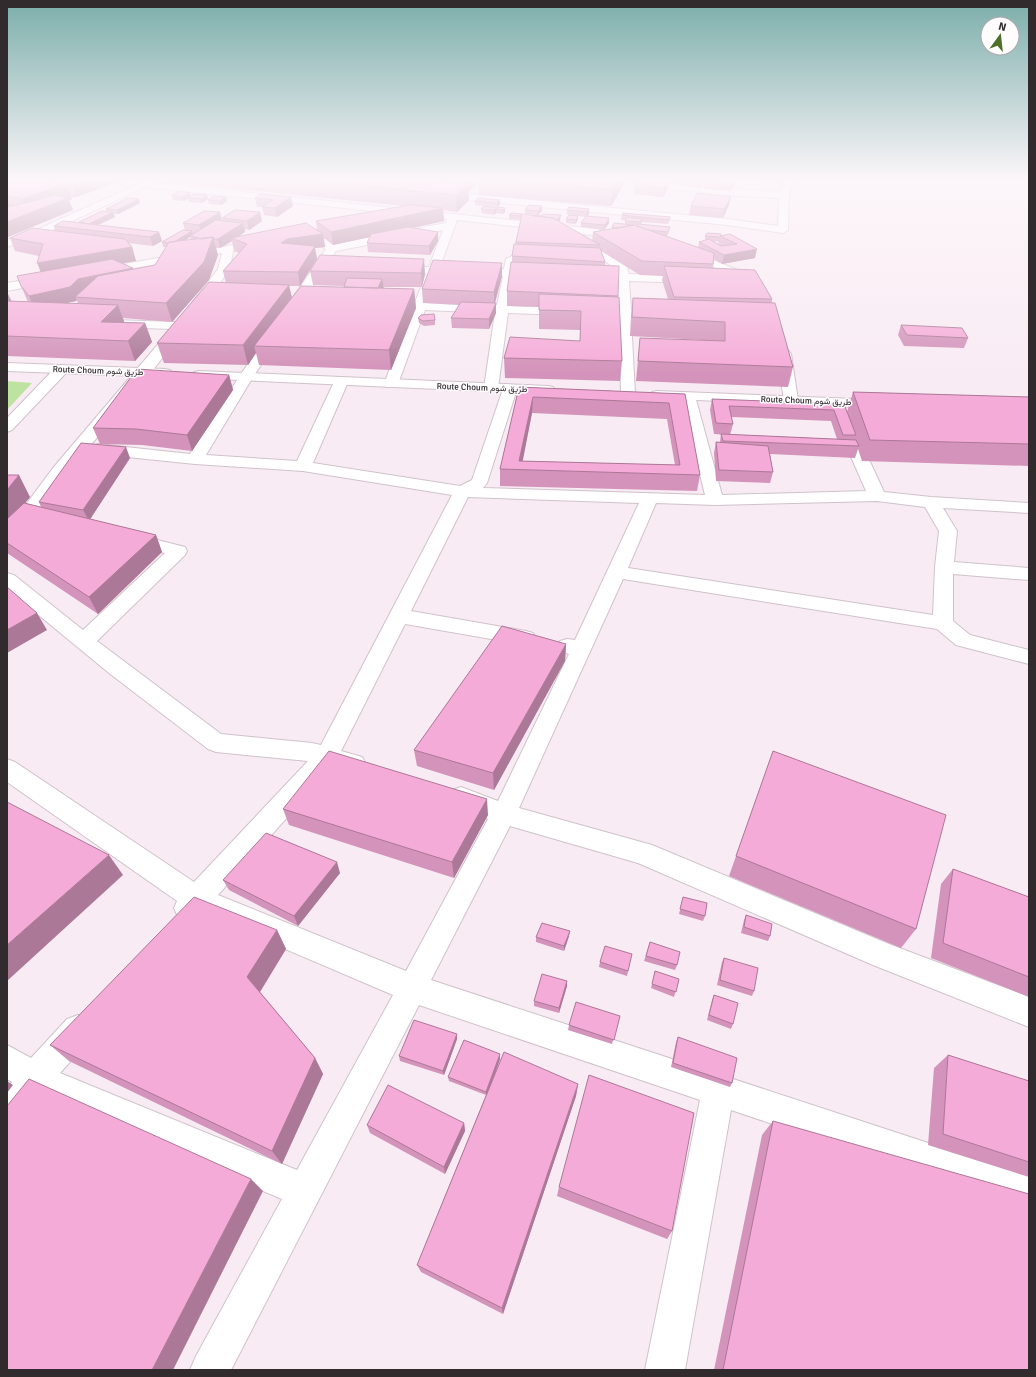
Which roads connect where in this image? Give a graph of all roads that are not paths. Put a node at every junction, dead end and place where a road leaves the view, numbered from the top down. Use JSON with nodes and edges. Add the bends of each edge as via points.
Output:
{"nodes":[{"id":1,"x":253,"y":244,"type":"edge"},
{"id":2,"x":324,"y":244,"type":"edge"},
{"id":3,"x":349,"y":244,"type":"edge"},
{"id":4,"x":443,"y":244,"type":"edge"},
{"id":5,"x":516,"y":244,"type":"edge"},
{"id":6,"x":590,"y":244,"type":"edge"},
{"id":7,"x":332,"y":248,"type":"junction"},
{"id":8,"x":698,"y":248,"type":"edge"},
{"id":9,"x":228,"y":249,"type":"junction"},
{"id":10,"x":139,"y":260,"type":"junction"},
{"id":11,"x":320,"y":267,"type":"junction"},
{"id":12,"x":335,"y":267,"type":"edge"},
{"id":13,"x":380,"y":269,"type":"edge"},
{"id":14,"x":433,"y":271,"type":"junction"},
{"id":15,"x":87,"y":273,"type":"edge"},
{"id":16,"x":508,"y":273,"type":"junction"},
{"id":17,"x":11,"y":275,"type":"dead end"},
{"id":18,"x":145,"y":275,"type":"edge"},
{"id":19,"x":554,"y":275,"type":"edge"},
{"id":20,"x":577,"y":276,"type":"edge"},
{"id":21,"x":623,"y":277,"type":"junction"},
{"id":22,"x":57,"y":278,"type":"edge"},
{"id":23,"x":702,"y":280,"type":"edge"},
{"id":24,"x":725,"y":280,"type":"edge"},
{"id":25,"x":11,"y":287,"type":"edge"},
{"id":26,"x":202,"y":299,"type":"junction"},
{"id":27,"x":12,"y":300,"type":"edge"},
{"id":28,"x":218,"y":300,"type":"edge"},
{"id":29,"x":281,"y":302,"type":"edge"},
{"id":30,"x":297,"y":302,"type":"junction"},
{"id":31,"x":312,"y":303,"type":"edge"},
{"id":32,"x":373,"y":305,"type":"edge"},
{"id":33,"x":419,"y":306,"type":"junction"},
{"id":34,"x":502,"y":309,"type":"junction"},
{"id":35,"x":624,"y":314,"type":"junction"},
{"id":36,"x":670,"y":315,"type":"edge"},
{"id":37,"x":102,"y":322,"type":"edge"},
{"id":38,"x":180,"y":326,"type":"junction"},
{"id":39,"x":782,"y":341,"type":"edge"},
{"id":40,"x":7,"y":367,"type":"edge"},
{"id":41,"x":62,"y":369,"type":"junction"},
{"id":42,"x":144,"y":372,"type":"junction"},
{"id":43,"x":246,"y":377,"type":"junction"},
{"id":44,"x":341,"y":382,"type":"junction"},
{"id":45,"x":390,"y":384,"type":"junction"},
{"id":46,"x":491,"y":388,"type":"junction"},
{"id":47,"x":510,"y":389,"type":"junction"},
{"id":48,"x":565,"y":391,"type":"edge"},
{"id":49,"x":613,"y":393,"type":"edge"},
{"id":50,"x":628,"y":394,"type":"junction"},
{"id":51,"x":688,"y":396,"type":"junction"},
{"id":52,"x":791,"y":400,"type":"junction"},
{"id":53,"x":835,"y":402,"type":"junction"},
{"id":54,"x":897,"y":404,"type":"edge"},
{"id":55,"x":7,"y":427,"type":"edge"},
{"id":56,"x":80,"y":447,"type":"junction"},
{"id":57,"x":195,"y":459,"type":"junction"},
{"id":58,"x":303,"y":466,"type":"junction"},
{"id":59,"x":462,"y":492,"type":"junction"},
{"id":60,"x":877,"y":496,"type":"junction"},
{"id":61,"x":650,"y":497,"type":"junction"},
{"id":62,"x":714,"y":500,"type":"junction"},
{"id":63,"x":931,"y":502,"type":"junction"},
{"id":64,"x":1029,"y":508,"type":"edge"},
{"id":65,"x":111,"y":534,"type":"edge"},
{"id":66,"x":7,"y":543,"type":"edge"},
{"id":67,"x":944,"y":567,"type":"junction"},
{"id":68,"x":616,"y":572,"type":"junction"},
{"id":69,"x":1029,"y":574,"type":"edge"},
{"id":70,"x":7,"y":579,"type":"edge"},
{"id":71,"x":399,"y":616,"type":"junction"},
{"id":72,"x":943,"y":623,"type":"junction"},
{"id":73,"x":84,"y":642,"type":"junction"},
{"id":74,"x":582,"y":648,"type":"junction"},
{"id":75,"x":1029,"y":657,"type":"edge"},
{"id":76,"x":328,"y":756,"type":"junction"},
{"id":77,"x":7,"y":769,"type":"edge"},
{"id":78,"x":378,"y":771,"type":"edge"},
{"id":79,"x":443,"y":790,"type":"edge"},
{"id":80,"x":504,"y":814,"type":"junction"},
{"id":81,"x":197,"y":899,"type":"junction"},
{"id":82,"x":171,"y":928,"type":"edge"},
{"id":83,"x":412,"y":988,"type":"junction"},
{"id":84,"x":1029,"y":1012,"type":"edge"},
{"id":85,"x":92,"y":1014,"type":"edge"},
{"id":86,"x":7,"y":1061,"type":"edge"},
{"id":87,"x":34,"y":1078,"type":"junction"},
{"id":88,"x":718,"y":1090,"type":"junction"},
{"id":89,"x":7,"y":1117,"type":"edge"},
{"id":90,"x":305,"y":1191,"type":"junction"},
{"id":91,"x":1029,"y":1193,"type":"edge"},
{"id":92,"x":210,"y":1370,"type":"edge"},
{"id":93,"x":665,"y":1370,"type":"edge"}],
"edges":[{"from":1,"to":9,"type":"main road"},
{"from":2,"to":7,"type":"main road"},
{"from":3,"to":7,"type":"main road"},
{"from":4,"to":14,"type":"main road"},
{"from":5,"to":16,"type":"main road"},
{"from":6,"to":21,"type":"main road","via":[[623,269]]},
{"from":7,"to":11,"type":"main road"},
{"from":8,"to":24,"type":"main road","via":[[680,249],[760,283]]},
{"from":9,"to":10,"type":"main road"},
{"from":9,"to":26,"type":"main road","via":[[224,269]]},
{"from":10,"to":15,"type":"main road"},
{"from":10,"to":18,"type":"main road"},
{"from":11,"to":12,"type":"main road"},
{"from":11,"to":30,"type":"main road"},
{"from":13,"to":14,"type":"main road"},
{"from":14,"to":16,"type":"main road"},
{"from":14,"to":33,"type":"main road"},
{"from":16,"to":19,"type":"main road"},
{"from":16,"to":34,"type":"main road"},
{"from":17,"to":25,"type":"main road"},
{"from":20,"to":21,"type":"main road"},
{"from":21,"to":23,"type":"main road"},
{"from":21,"to":35,"type":"main road"},
{"from":22,"to":25,"type":"main road"},
{"from":25,"to":27,"type":"main road"},
{"from":26,"to":28,"type":"main road"},
{"from":26,"to":38,"type":"main road"},
{"from":29,"to":30,"type":"main road"},
{"from":30,"to":31,"type":"main road"},
{"from":30,"to":43,"type":"main road"},
{"from":32,"to":33,"type":"main road"},
{"from":33,"to":34,"type":"main road"},
{"from":33,"to":45,"type":"main road"},
{"from":34,"to":35,"type":"main road"},
{"from":34,"to":46,"type":"main road"},
{"from":35,"to":36,"type":"main road"},
{"from":35,"to":50,"type":"main road"},
{"from":37,"to":38,"type":"main road"},
{"from":38,"to":42,"type":"main road"},
{"from":39,"to":52,"type":"main road"},
{"from":40,"to":41,"type":"main road","name":"Route Choum طريق شوم"},
{"from":41,"to":42,"type":"main road","name":"Route Choum طريق شوم"},
{"from":41,"to":55,"type":"main road"},
{"from":42,"to":43,"type":"main road","name":"Route Choum طريق شوم"},
{"from":42,"to":56,"type":"main road"},
{"from":43,"to":44,"type":"main road","name":"Route Choum طريق شوم"},
{"from":43,"to":57,"type":"main road"},
{"from":44,"to":45,"type":"main road","name":"Route Choum طريق شوم"},
{"from":44,"to":58,"type":"main road"},
{"from":45,"to":46,"type":"main road","name":"Route Choum طريق شوم"},
{"from":46,"to":47,"type":"main road","name":"Route Choum طريق شوم"},
{"from":47,"to":48,"type":"main road","name":"Route Choum طريق شوم"},
{"from":47,"to":59,"type":"main road","via":[[479,483]]},
{"from":49,"to":50,"type":"main road","name":"Route Choum طريق شوم"},
{"from":50,"to":51,"type":"main road","name":"Route Choum طريق شوم"},
{"from":51,"to":52,"type":"main road","name":"Route Choum طريق شوم"},
{"from":51,"to":62,"type":"main road"},
{"from":52,"to":53,"type":"main road","name":"Route Choum طريق شوم"},
{"from":53,"to":54,"type":"main road","name":"Route Choum طريق شوم"},
{"from":53,"to":60,"type":"main road"},
{"from":56,"to":57,"type":"main road"},
{"from":56,"to":66,"type":"main road","via":[[36,516]]},
{"from":57,"to":58,"type":"main road"},
{"from":58,"to":59,"type":"main road"},
{"from":59,"to":61,"type":"main road"},
{"from":59,"to":71,"type":"main road"},
{"from":60,"to":62,"type":"main road"},
{"from":60,"to":63,"type":"main road"},
{"from":61,"to":62,"type":"main road"},
{"from":61,"to":68,"type":"main road"},
{"from":63,"to":64,"type":"main road"},
{"from":63,"to":67,"type":"main road","via":[[948,531]]},
{"from":65,"to":73,"type":"main road","via":[[178,551]]},
{"from":67,"to":69,"type":"main road"},
{"from":67,"to":72,"type":"main road"},
{"from":68,"to":72,"type":"main road"},
{"from":68,"to":74,"type":"main road"},
{"from":70,"to":73,"type":"main road"},
{"from":71,"to":74,"type":"main road"},
{"from":71,"to":76,"type":"main road"},
{"from":72,"to":75,"type":"main road","via":[[963,640]]},
{"from":73,"to":76,"type":"main road","via":[[216,743],[312,752]]},
{"from":74,"to":80,"type":"main road"},
{"from":76,"to":78,"type":"main road"},
{"from":76,"to":81,"type":"main road"},
{"from":77,"to":81,"type":"main road"},
{"from":79,"to":80,"type":"main road"},
{"from":80,"to":83,"type":"main road"},
{"from":80,"to":84,"type":"main road","via":[[643,853]]},
{"from":81,"to":82,"type":"main road"},
{"from":81,"to":83,"type":"main road"},
{"from":83,"to":88,"type":"main road"},
{"from":83,"to":90,"type":"main road"},
{"from":85,"to":87,"type":"main road"},
{"from":86,"to":87,"type":"main road"},
{"from":87,"to":89,"type":"main road"},
{"from":87,"to":90,"type":"main road"},
{"from":88,"to":91,"type":"main road"},
{"from":88,"to":93,"type":"main road"},
{"from":90,"to":92,"type":"main road"}]}
